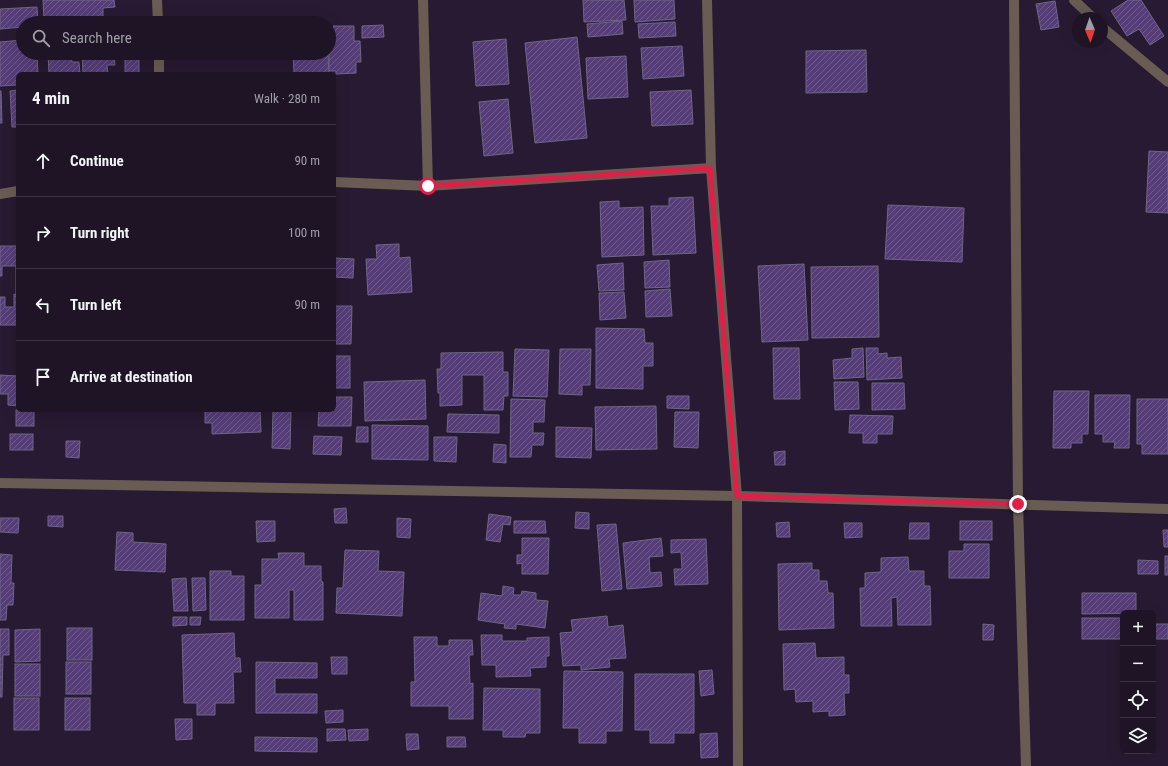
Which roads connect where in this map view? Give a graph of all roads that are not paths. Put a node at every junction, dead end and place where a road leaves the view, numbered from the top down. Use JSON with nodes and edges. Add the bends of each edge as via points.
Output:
{"nodes":[{"id":1,"x":157,"y":0,"type":"edge"},
{"id":2,"x":423,"y":0,"type":"edge"},
{"id":3,"x":707,"y":0,"type":"edge"},
{"id":4,"x":1014,"y":0,"type":"edge"},
{"id":5,"x":1074,"y":0,"type":"edge"},
{"id":6,"x":1087,"y":12,"type":"edge"},
{"id":7,"x":158,"y":16,"type":"edge"},
{"id":8,"x":1108,"y":32,"type":"edge"},
{"id":9,"x":159,"y":60,"type":"edge"},
{"id":10,"x":159,"y":72,"type":"edge"},
{"id":11,"x":1168,"y":82,"type":"edge"},
{"id":12,"x":710,"y":168,"type":"junction"},
{"id":13,"x":336,"y":182,"type":"edge"},
{"id":14,"x":428,"y":186,"type":"junction"},
{"id":15,"x":16,"y":191,"type":"edge"},
{"id":16,"x":0,"y":194,"type":"edge"},
{"id":17,"x":0,"y":483,"type":"edge"},
{"id":18,"x":737,"y":496,"type":"junction"},
{"id":19,"x":1018,"y":504,"type":"junction"},
{"id":20,"x":1168,"y":509,"type":"edge"},
{"id":21,"x":738,"y":766,"type":"edge"},
{"id":22,"x":1026,"y":766,"type":"edge"}],
"edges":[{"from":1,"to":7,"type":"street"},
{"from":2,"to":14,"type":"street"},
{"from":3,"to":12,"type":"street"},
{"from":4,"to":19,"type":"street"},
{"from":5,"to":6,"type":"street"},
{"from":8,"to":11,"type":"street"},
{"from":9,"to":10,"type":"street"},
{"from":12,"to":14,"type":"street"},
{"from":12,"to":18,"type":"street"},
{"from":13,"to":14,"type":"street"},
{"from":15,"to":16,"type":"street"},
{"from":17,"to":18,"type":"street"},
{"from":18,"to":19,"type":"street"},
{"from":18,"to":21,"type":"street"},
{"from":19,"to":20,"type":"street"},
{"from":19,"to":22,"type":"street"}]}
